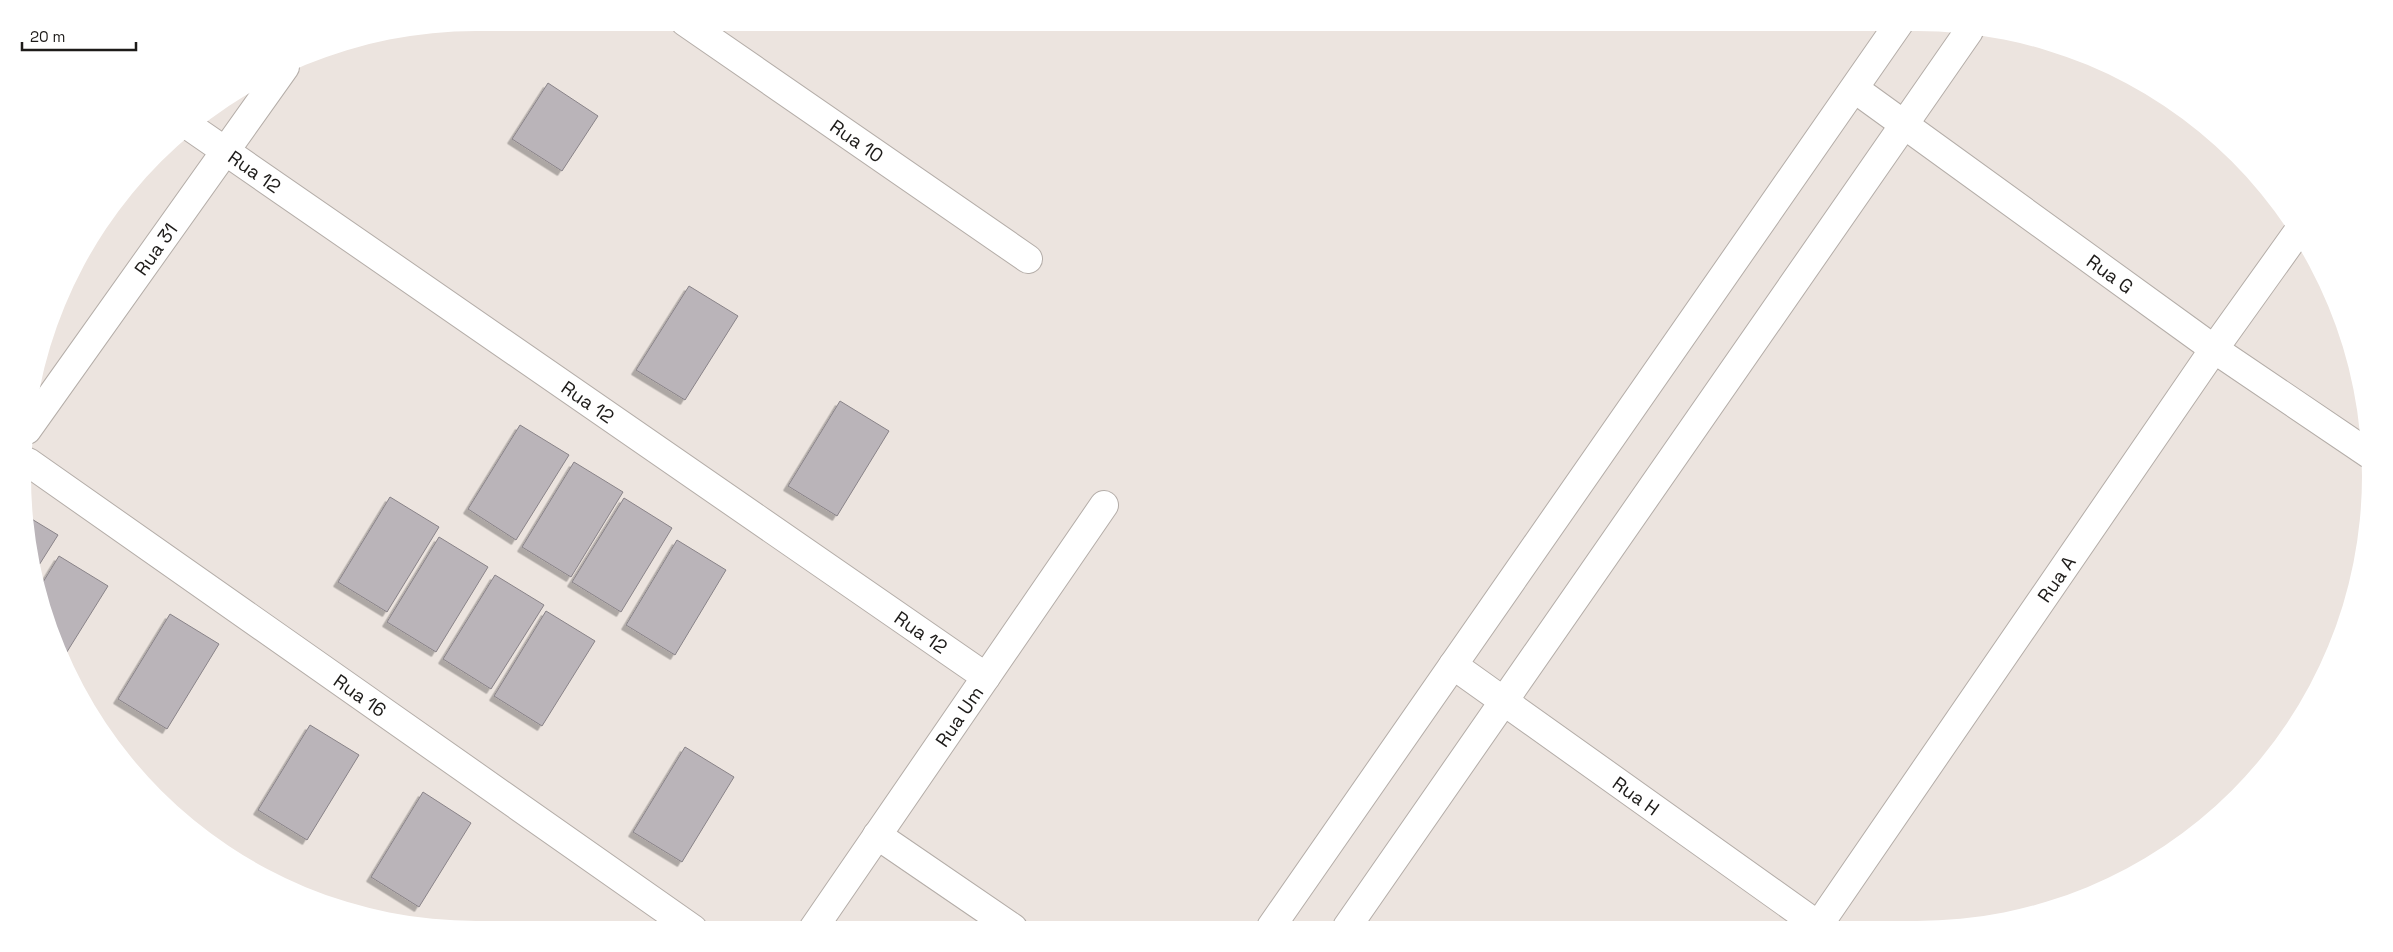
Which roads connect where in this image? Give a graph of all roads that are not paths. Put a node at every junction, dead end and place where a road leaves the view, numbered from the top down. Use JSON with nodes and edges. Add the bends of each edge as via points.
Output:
{"nodes":[{"id":1,"x":698,"y":31,"type":"edge"},
{"id":2,"x":1894,"y":31,"type":"edge"},
{"id":3,"x":1966,"y":34,"type":"edge"},
{"id":4,"x":277,"y":78,"type":"edge"},
{"id":5,"x":1855,"y":89,"type":"junction"},
{"id":6,"x":1904,"y":124,"type":"junction"},
{"id":7,"x":196,"y":131,"type":"edge"},
{"id":8,"x":225,"y":151,"type":"junction"},
{"id":9,"x":2293,"y":239,"type":"edge"},
{"id":10,"x":1028,"y":259,"type":"dead end"},
{"id":11,"x":2214,"y":349,"type":"junction"},
{"id":12,"x":35,"y":419,"type":"edge"},
{"id":13,"x":2361,"y":449,"type":"edge"},
{"id":14,"x":31,"y":464,"type":"edge"},
{"id":15,"x":1104,"y":506,"type":"dead end"},
{"id":16,"x":1453,"y":665,"type":"junction"},
{"id":17,"x":986,"y":677,"type":"junction"},
{"id":18,"x":1504,"y":701,"type":"junction"},
{"id":19,"x":878,"y":835,"type":"junction"},
{"id":20,"x":682,"y":921,"type":"edge"},
{"id":21,"x":819,"y":921,"type":"edge"},
{"id":22,"x":1003,"y":921,"type":"edge"},
{"id":23,"x":1275,"y":921,"type":"edge"},
{"id":24,"x":1351,"y":921,"type":"edge"},
{"id":25,"x":1812,"y":921,"type":"edge"},
{"id":26,"x":1822,"y":921,"type":"edge"}],
"edges":[{"from":1,"to":10,"type":"street","name":"Rua 10"},
{"from":2,"to":5,"type":"street"},
{"from":3,"to":6,"type":"street"},
{"from":4,"to":8,"type":"street","name":"Rua 31"},
{"from":5,"to":6,"type":"street","name":"Rua G"},
{"from":5,"to":16,"type":"street"},
{"from":6,"to":11,"type":"street","name":"Rua G"},
{"from":6,"to":18,"type":"street"},
{"from":7,"to":8,"type":"street","name":"Rua 12"},
{"from":8,"to":12,"type":"street","name":"Rua 31"},
{"from":8,"to":17,"type":"street","name":"Rua 12"},
{"from":9,"to":11,"type":"street","name":"Rua A"},
{"from":11,"to":13,"type":"street","name":"Rua G"},
{"from":11,"to":26,"type":"street","name":"Rua A"},
{"from":14,"to":20,"type":"street","name":"Rua 16"},
{"from":15,"to":17,"type":"street","name":"Rua Um"},
{"from":16,"to":18,"type":"street","name":"Rua H"},
{"from":16,"to":23,"type":"street"},
{"from":17,"to":19,"type":"street","name":"Rua Um"},
{"from":18,"to":24,"type":"street"},
{"from":18,"to":25,"type":"street","name":"Rua H"},
{"from":19,"to":21,"type":"street","name":"Rua Um"},
{"from":19,"to":22,"type":"street"}]}
